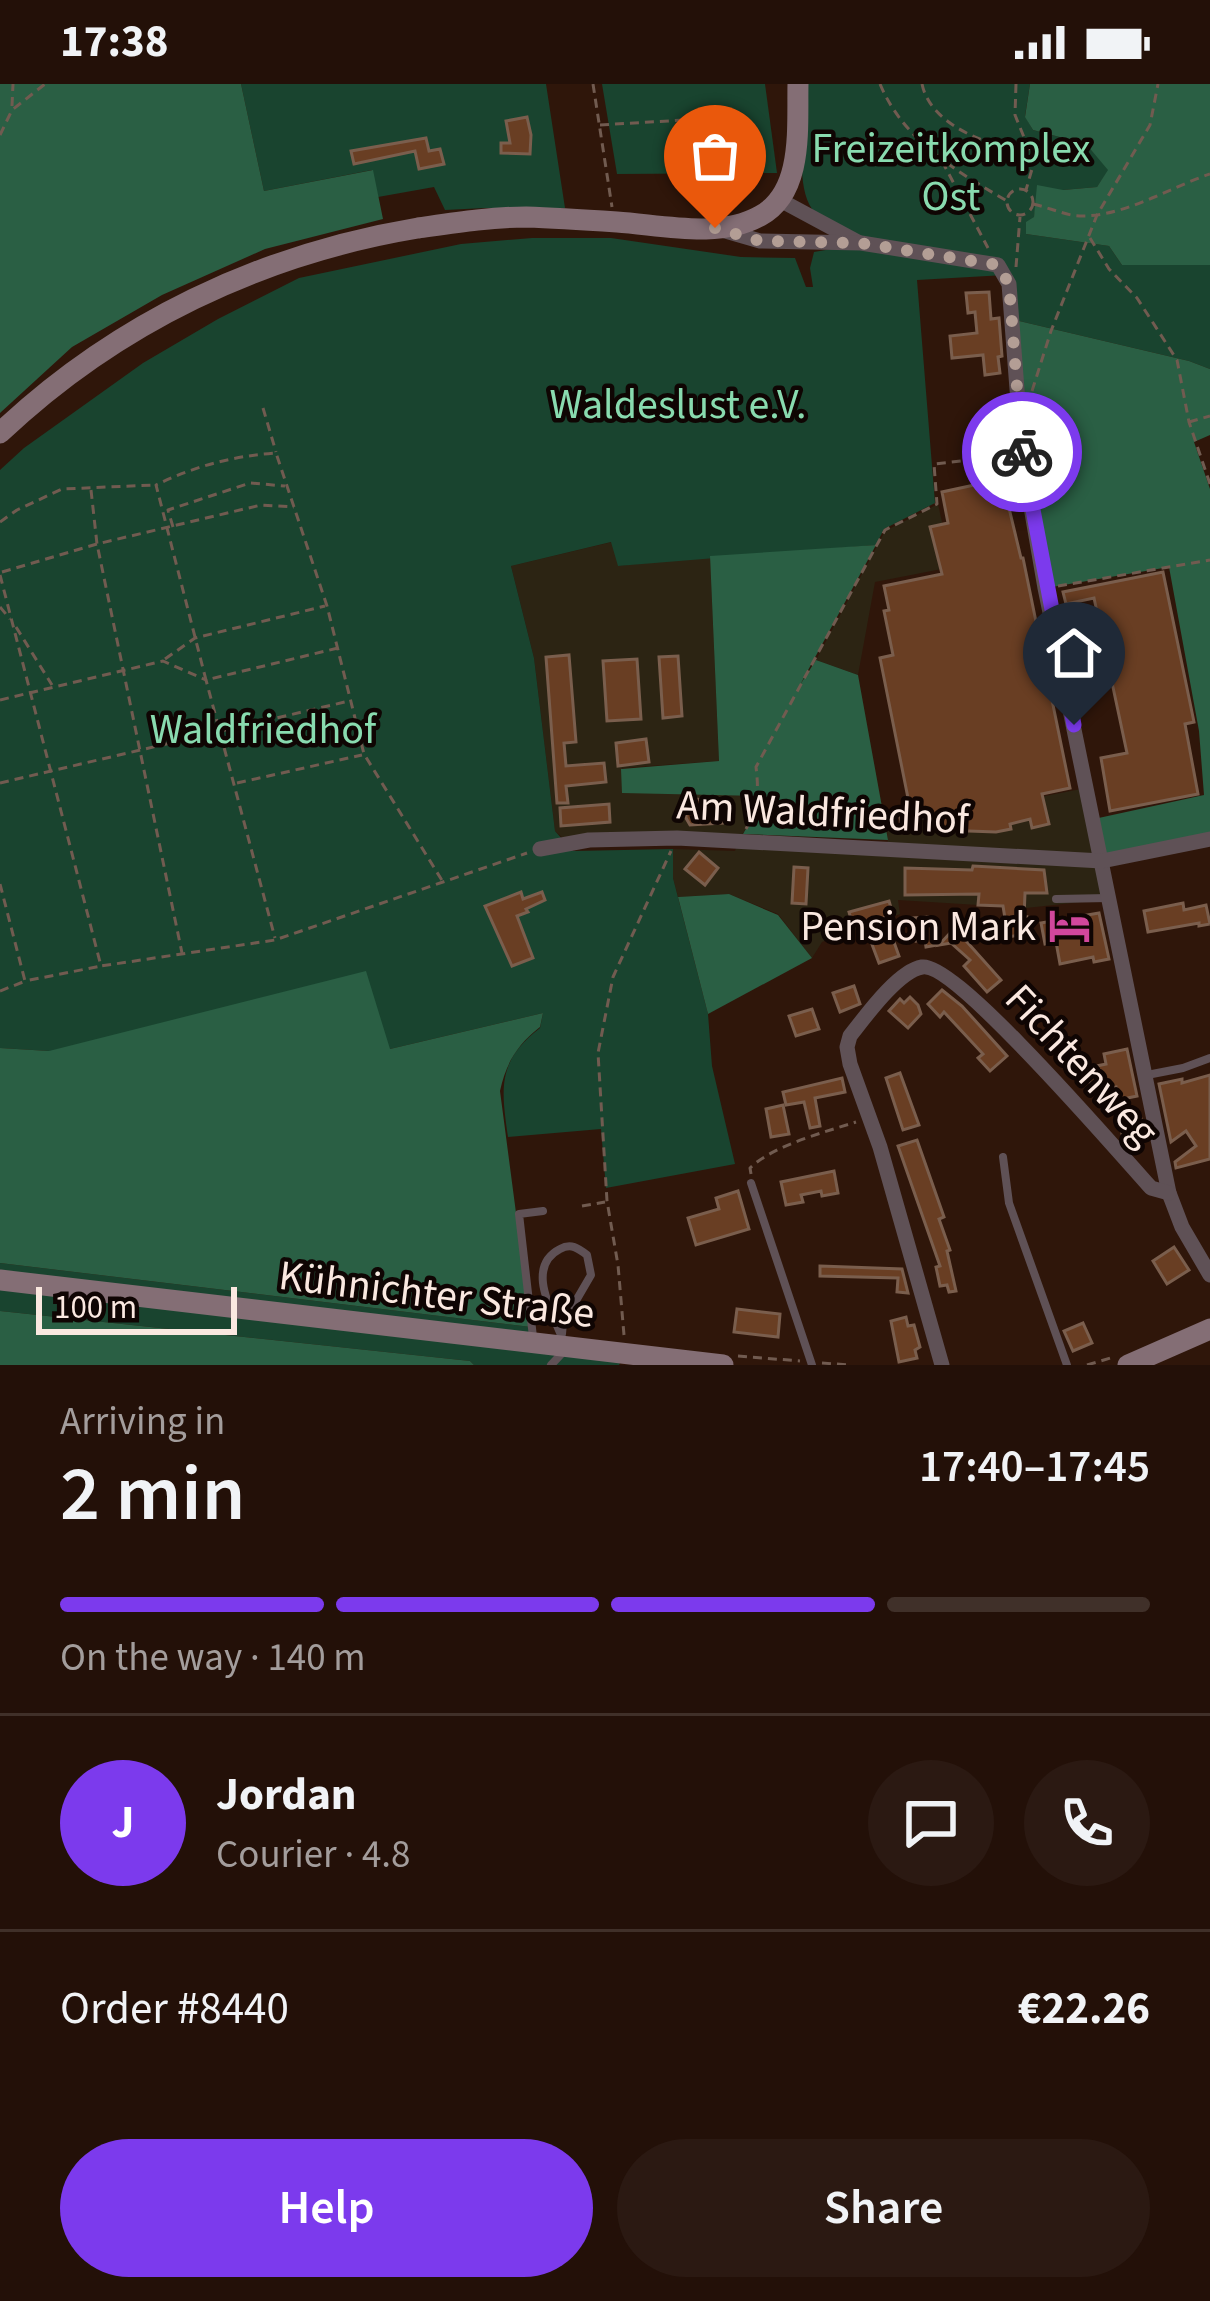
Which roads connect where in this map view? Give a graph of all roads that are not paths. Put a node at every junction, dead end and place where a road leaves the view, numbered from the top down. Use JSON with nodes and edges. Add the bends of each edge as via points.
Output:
{"nodes":[{"id":1,"x":799,"y":84,"type":"edge"},
{"id":2,"x":780,"y":200,"type":"junction"},
{"id":3,"x":715,"y":228,"type":"junction"},
{"id":4,"x":860,"y":243,"type":"junction"},
{"id":5,"x":0,"y":433,"type":"edge"},
{"id":6,"x":1210,"y":839,"type":"edge"},
{"id":7,"x":540,"y":849,"type":"road end"},
{"id":8,"x":1102,"y":861,"type":"junction"},
{"id":9,"x":1109,"y":898,"type":"junction"},
{"id":10,"x":1056,"y":899,"type":"dead end"},
{"id":11,"x":1210,"y":1058,"type":"edge"},
{"id":12,"x":1145,"y":1075,"type":"junction"},
{"id":13,"x":1003,"y":1156,"type":"dead end"},
{"id":14,"x":751,"y":1184,"type":"road end"},
{"id":15,"x":1169,"y":1193,"type":"junction"},
{"id":16,"x":543,"y":1211,"type":"dead end"},
{"id":17,"x":1210,"y":1275,"type":"edge"},
{"id":18,"x":0,"y":1280,"type":"edge"},
{"id":19,"x":1210,"y":1329,"type":"edge"},
{"id":20,"x":533,"y":1345,"type":"junction"},
{"id":21,"x":560,"y":1349,"type":"edge"},
{"id":22,"x":623,"y":1354,"type":"edge"},
{"id":23,"x":723,"y":1365,"type":"edge"},
{"id":24,"x":812,"y":1365,"type":"edge"},
{"id":25,"x":942,"y":1365,"type":"edge"},
{"id":26,"x":1067,"y":1365,"type":"edge"},
{"id":27,"x":1128,"y":1365,"type":"edge"}],
"edges":[{"from":1,"to":2,"type":"main road","via":[[793,172]]},
{"from":2,"to":3,"type":"main road","via":[[744,224]]},
{"from":2,"to":4,"type":"street"},
{"from":3,"to":4,"type":"street","via":[[760,241]]},
{"from":3,"to":5,"type":"main road","via":[[520,217],[386,233],[270,264],[83,361]]},
{"from":4,"to":8,"type":"street","via":[[998,265],[1009,284],[1022,454]]},
{"from":6,"to":8,"type":"street","name":"Am Waldfriedhof"},
{"from":7,"to":8,"type":"street","name":"Am Waldfriedhof","via":[[676,838]]},
{"from":8,"to":9,"type":"street"},
{"from":9,"to":10,"type":"lane"},
{"from":9,"to":12,"type":"street"},
{"from":11,"to":12,"type":"lane"},
{"from":12,"to":15,"type":"street"},
{"from":13,"to":26,"type":"lane","via":[[1009,1203]]},
{"from":14,"to":24,"type":"lane"},
{"from":15,"to":17,"type":"street"},
{"from":15,"to":25,"type":"street","name":"Fichtenweg","via":[[1151,1188],[1006,1030],[935,968],[901,978],[847,1047]]},
{"from":16,"to":20,"type":"lane","via":[[519,1214]]},
{"from":18,"to":20,"type":"main road","name":"Kühnichter Straße"},
{"from":19,"to":27,"type":"main road"},
{"from":20,"to":21,"type":"main road","name":"Kühnichter Straße"},
{"from":21,"to":21,"type":"lane","via":[[563,1323],[591,1275],[587,1255],[568,1246],[544,1269]]},
{"from":21,"to":22,"type":"main road","name":"Kühnichter Straße"},
{"from":22,"to":23,"type":"main road","name":"Kühnichter Straße"}]}
